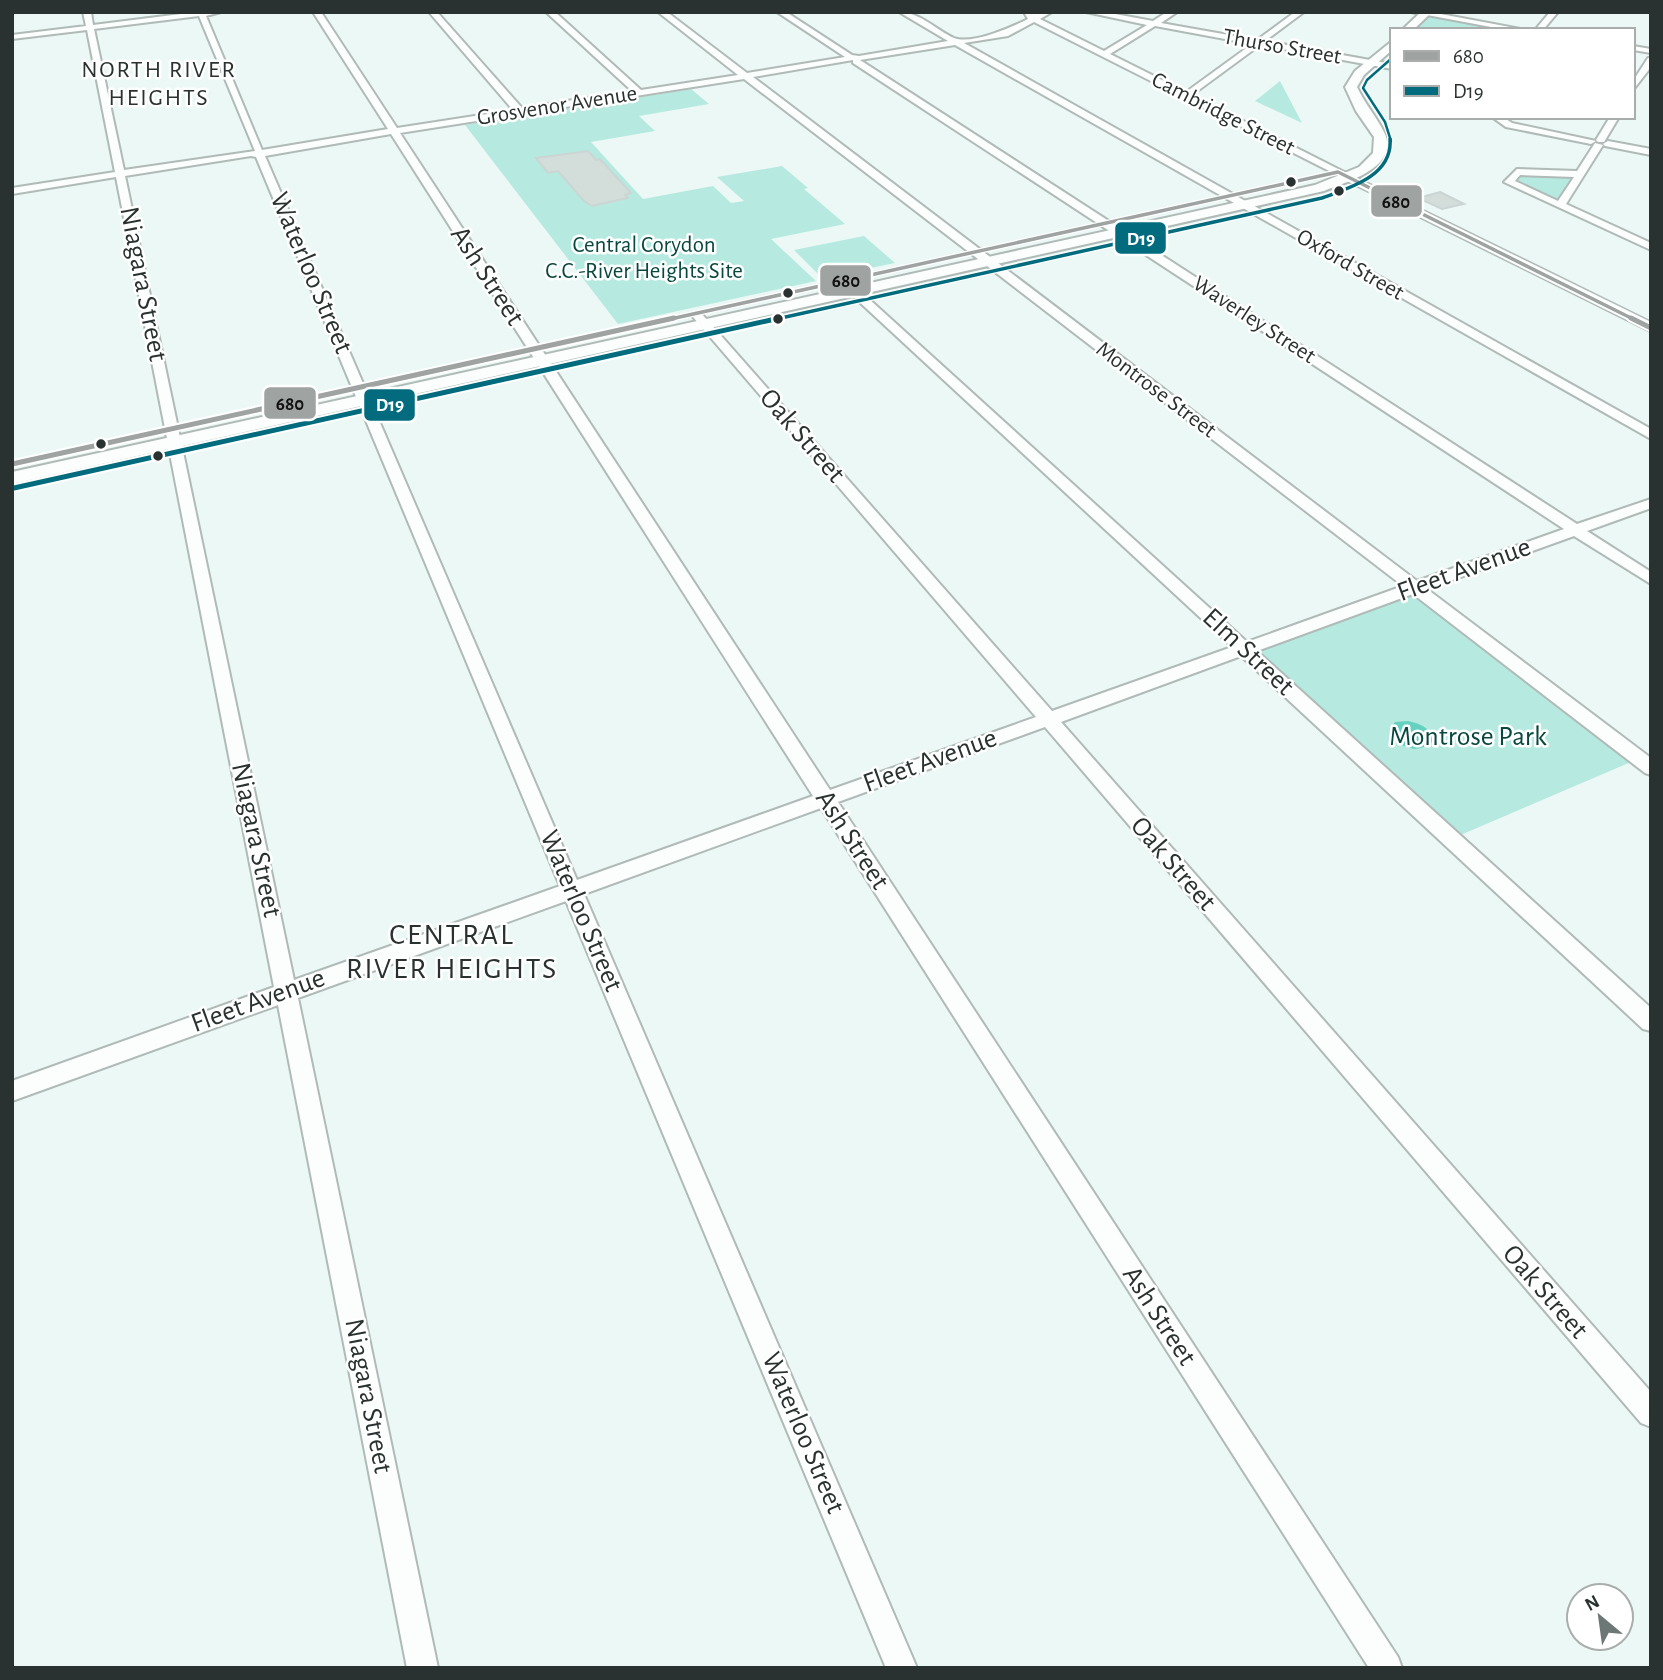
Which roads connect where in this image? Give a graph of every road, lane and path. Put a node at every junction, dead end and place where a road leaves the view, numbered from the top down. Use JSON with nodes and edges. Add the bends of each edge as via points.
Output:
{"nodes":[{"id":1,"x":217,"y":12,"type":"edge"},
{"id":2,"x":317,"y":12,"type":"edge"},
{"id":3,"x":433,"y":12,"type":"edge"},
{"id":4,"x":550,"y":12,"type":"edge"},
{"id":5,"x":662,"y":12,"type":"edge"},
{"id":6,"x":781,"y":12,"type":"edge"},
{"id":7,"x":903,"y":12,"type":"edge"},
{"id":8,"x":1090,"y":12,"type":"edge"},
{"id":9,"x":1173,"y":12,"type":"edge"},
{"id":10,"x":1300,"y":12,"type":"edge"},
{"id":11,"x":1554,"y":12,"type":"edge"},
{"id":12,"x":201,"y":13,"type":"edge"},
{"id":13,"x":1022,"y":13,"type":"edge"},
{"id":14,"x":1422,"y":13,"type":"edge"},
{"id":15,"x":1042,"y":16,"type":"edge"},
{"id":16,"x":89,"y":20,"type":"edge"},
{"id":17,"x":1153,"y":24,"type":"junction"},
{"id":18,"x":1052,"y":28,"type":"junction"},
{"id":19,"x":1409,"y":28,"type":"edge"},
{"id":20,"x":1510,"y":28,"type":"edge"},
{"id":21,"x":1541,"y":28,"type":"edge"},
{"id":22,"x":1005,"y":34,"type":"junction"},
{"id":23,"x":12,"y":37,"type":"edge"},
{"id":24,"x":957,"y":43,"type":"junction"},
{"id":25,"x":1258,"y":43,"type":"junction"},
{"id":26,"x":1390,"y":46,"type":"edge"},
{"id":27,"x":1104,"y":55,"type":"junction"},
{"id":28,"x":853,"y":59,"type":"junction"},
{"id":29,"x":1651,"y":60,"type":"edge"},
{"id":30,"x":1370,"y":63,"type":"junction"},
{"id":31,"x":1390,"y":67,"type":"edge"},
{"id":32,"x":745,"y":76,"type":"junction"},
{"id":33,"x":1635,"y":85,"type":"edge"},
{"id":34,"x":639,"y":93,"type":"junction"},
{"id":35,"x":1186,"y":96,"type":"junction"},
{"id":36,"x":1362,"y":111,"type":"junction"},
{"id":37,"x":520,"y":112,"type":"junction"},
{"id":38,"x":1499,"y":119,"type":"edge"},
{"id":39,"x":1614,"y":119,"type":"edge"},
{"id":40,"x":394,"y":131,"type":"junction"},
{"id":41,"x":1364,"y":136,"type":"dead end"},
{"id":42,"x":1599,"y":142,"type":"junction"},
{"id":43,"x":259,"y":152,"type":"junction"},
{"id":44,"x":1364,"y":152,"type":"dead end"},
{"id":45,"x":1651,"y":152,"type":"edge"},
{"id":46,"x":121,"y":174,"type":"junction"},
{"id":47,"x":1579,"y":174,"type":"junction"},
{"id":48,"x":1343,"y":175,"type":"junction"},
{"id":49,"x":12,"y":191,"type":"edge"},
{"id":50,"x":1238,"y":201,"type":"junction"},
{"id":51,"x":1561,"y":205,"type":"junction"},
{"id":52,"x":1113,"y":228,"type":"junction"},
{"id":53,"x":1651,"y":247,"type":"edge"},
{"id":54,"x":983,"y":257,"type":"junction"},
{"id":55,"x":849,"y":287,"type":"junction"},
{"id":56,"x":701,"y":320,"type":"junction"},
{"id":57,"x":1651,"y":328,"type":"edge"},
{"id":58,"x":538,"y":355,"type":"junction"},
{"id":59,"x":362,"y":394,"type":"junction"},
{"id":60,"x":172,"y":435,"type":"junction"},
{"id":61,"x":1651,"y":435,"type":"edge"},
{"id":62,"x":12,"y":464,"type":"edge"},
{"id":63,"x":12,"y":478,"type":"edge"},
{"id":64,"x":1651,"y":503,"type":"edge"},
{"id":65,"x":1576,"y":530,"type":"junction"},
{"id":66,"x":1651,"y":579,"type":"edge"},
{"id":67,"x":1414,"y":587,"type":"junction"},
{"id":68,"x":1244,"y":648,"type":"junction"},
{"id":69,"x":1048,"y":719,"type":"junction"},
{"id":70,"x":1651,"y":768,"type":"edge"},
{"id":71,"x":825,"y":799,"type":"junction"},
{"id":72,"x":572,"y":889,"type":"junction"},
{"id":73,"x":286,"y":990,"type":"junction"},
{"id":74,"x":1651,"y":1022,"type":"edge"},
{"id":75,"x":12,"y":1091,"type":"edge"},
{"id":76,"x":1651,"y":1413,"type":"edge"},
{"id":77,"x":423,"y":1668,"type":"edge"},
{"id":78,"x":902,"y":1668,"type":"edge"},
{"id":79,"x":1387,"y":1668,"type":"edge"}],
"edges":[{"from":1,"to":12,"type":"street"},
{"from":2,"to":40,"type":"street","name":"Ash Street"},
{"from":3,"to":37,"type":"street"},
{"from":4,"to":34,"type":"street"},
{"from":5,"to":32,"type":"street","name":"Montrose Street"},
{"from":6,"to":28,"type":"street","name":"Waverley Street"},
{"from":7,"to":24,"type":"street","name":"Oxford Street"},
{"from":8,"to":17,"type":"street","name":"Thurso Street"},
{"from":9,"to":17,"type":"street"},
{"from":10,"to":25,"type":"street"},
{"from":11,"to":21,"type":"street"},
{"from":12,"to":16,"type":"street"},
{"from":12,"to":43,"type":"street","name":"Waterloo Street"},
{"from":13,"to":15,"type":"street","name":"Cambridge Street"},
{"from":14,"to":19,"type":"main road"},
{"from":14,"to":20,"type":"street"},
{"from":15,"to":18,"type":"street","name":"Cambridge Street"},
{"from":15,"to":22,"type":"street","name":"Grosvenor Avenue"},
{"from":16,"to":23,"type":"street"},
{"from":16,"to":46,"type":"street","name":"Niagara Street"},
{"from":17,"to":25,"type":"street","name":"Thurso Street"},
{"from":17,"to":27,"type":"street"},
{"from":18,"to":22,"type":"street","name":"Grosvenor Avenue"},
{"from":18,"to":27,"type":"street","name":"Cambridge Street"},
{"from":22,"to":24,"type":"street","name":"Grosvenor Avenue"},
{"from":24,"to":28,"type":"street","name":"Grosvenor Avenue"},
{"from":24,"to":50,"type":"street","name":"Oxford Street"},
{"from":25,"to":30,"type":"street","name":"Thurso Street"},
{"from":25,"to":35,"type":"street"},
{"from":26,"to":30,"type":"main road"},
{"from":27,"to":35,"type":"street","name":"Cambridge Street"},
{"from":28,"to":32,"type":"street","name":"Grosvenor Avenue"},
{"from":28,"to":52,"type":"street","name":"Waverley Street"},
{"from":29,"to":33,"type":"street"},
{"from":30,"to":31,"type":"street","name":"Thurso Street"},
{"from":30,"to":36,"type":"main road","via":[[1351,87]]},
{"from":32,"to":34,"type":"street","name":"Grosvenor Avenue"},
{"from":32,"to":54,"type":"street","name":"Montrose Street"},
{"from":34,"to":37,"type":"street","name":"Grosvenor Avenue"},
{"from":35,"to":48,"type":"street","name":"Cambridge Street"},
{"from":36,"to":41,"type":"main road","via":[[1358,121]]},
{"from":36,"to":48,"type":"main road","via":[[1380,137],[1379,154],[1364,170]]},
{"from":37,"to":40,"type":"street","name":"Grosvenor Avenue"},
{"from":38,"to":42,"type":"street","via":[[1509,125]]},
{"from":39,"to":42,"type":"street"},
{"from":40,"to":43,"type":"street","name":"Grosvenor Avenue"},
{"from":40,"to":58,"type":"street","name":"Ash Street"},
{"from":42,"to":45,"type":"street"},
{"from":42,"to":47,"type":"street"},
{"from":43,"to":46,"type":"street","name":"Grosvenor Avenue"},
{"from":43,"to":59,"type":"street","name":"Waterloo Street"},
{"from":44,"to":48,"type":"main road"},
{"from":46,"to":49,"type":"street","name":"Grosvenor Avenue"},
{"from":46,"to":60,"type":"street","name":"Niagara Street"},
{"from":47,"to":51,"type":"street"},
{"from":47,"to":51,"type":"street","via":[[1517,172],[1509,182]]},
{"from":48,"to":50,"type":"main road","via":[[1319,188]]},
{"from":48,"to":57,"type":"street","name":"Cambridge Street"},
{"from":50,"to":52,"type":"main road"},
{"from":50,"to":61,"type":"street","name":"Oxford Street"},
{"from":51,"to":53,"type":"street"},
{"from":52,"to":54,"type":"main road"},
{"from":52,"to":65,"type":"street","name":"Waverley Street"},
{"from":54,"to":55,"type":"main road"},
{"from":54,"to":67,"type":"street","name":"Montrose Street"},
{"from":55,"to":56,"type":"main road"},
{"from":55,"to":68,"type":"street","name":"Elm Street"},
{"from":56,"to":58,"type":"main road"},
{"from":56,"to":69,"type":"street","name":"Oak Street"},
{"from":58,"to":59,"type":"main road"},
{"from":58,"to":71,"type":"street","name":"Ash Street"},
{"from":59,"to":60,"type":"main road"},
{"from":59,"to":72,"type":"street","name":"Waterloo Street"},
{"from":60,"to":62,"type":"main road"},
{"from":60,"to":63,"type":"main road"},
{"from":60,"to":73,"type":"street","name":"Niagara Street"},
{"from":64,"to":65,"type":"street","name":"Fleet Avenue"},
{"from":65,"to":66,"type":"street","name":"Waverley Street"},
{"from":65,"to":67,"type":"street","name":"Fleet Avenue"},
{"from":67,"to":68,"type":"street","name":"Fleet Avenue"},
{"from":67,"to":70,"type":"street","name":"Montrose Street"},
{"from":68,"to":69,"type":"street","name":"Fleet Avenue"},
{"from":68,"to":74,"type":"street","name":"Elm Street"},
{"from":69,"to":71,"type":"street","name":"Fleet Avenue"},
{"from":69,"to":76,"type":"street","name":"Oak Street"},
{"from":71,"to":72,"type":"street","name":"Fleet Avenue"},
{"from":71,"to":79,"type":"street","name":"Ash Street"},
{"from":72,"to":73,"type":"street","name":"Fleet Avenue"},
{"from":72,"to":78,"type":"street","name":"Waterloo Street"},
{"from":73,"to":75,"type":"street","name":"Fleet Avenue"},
{"from":73,"to":77,"type":"street","name":"Niagara Street"}]}
